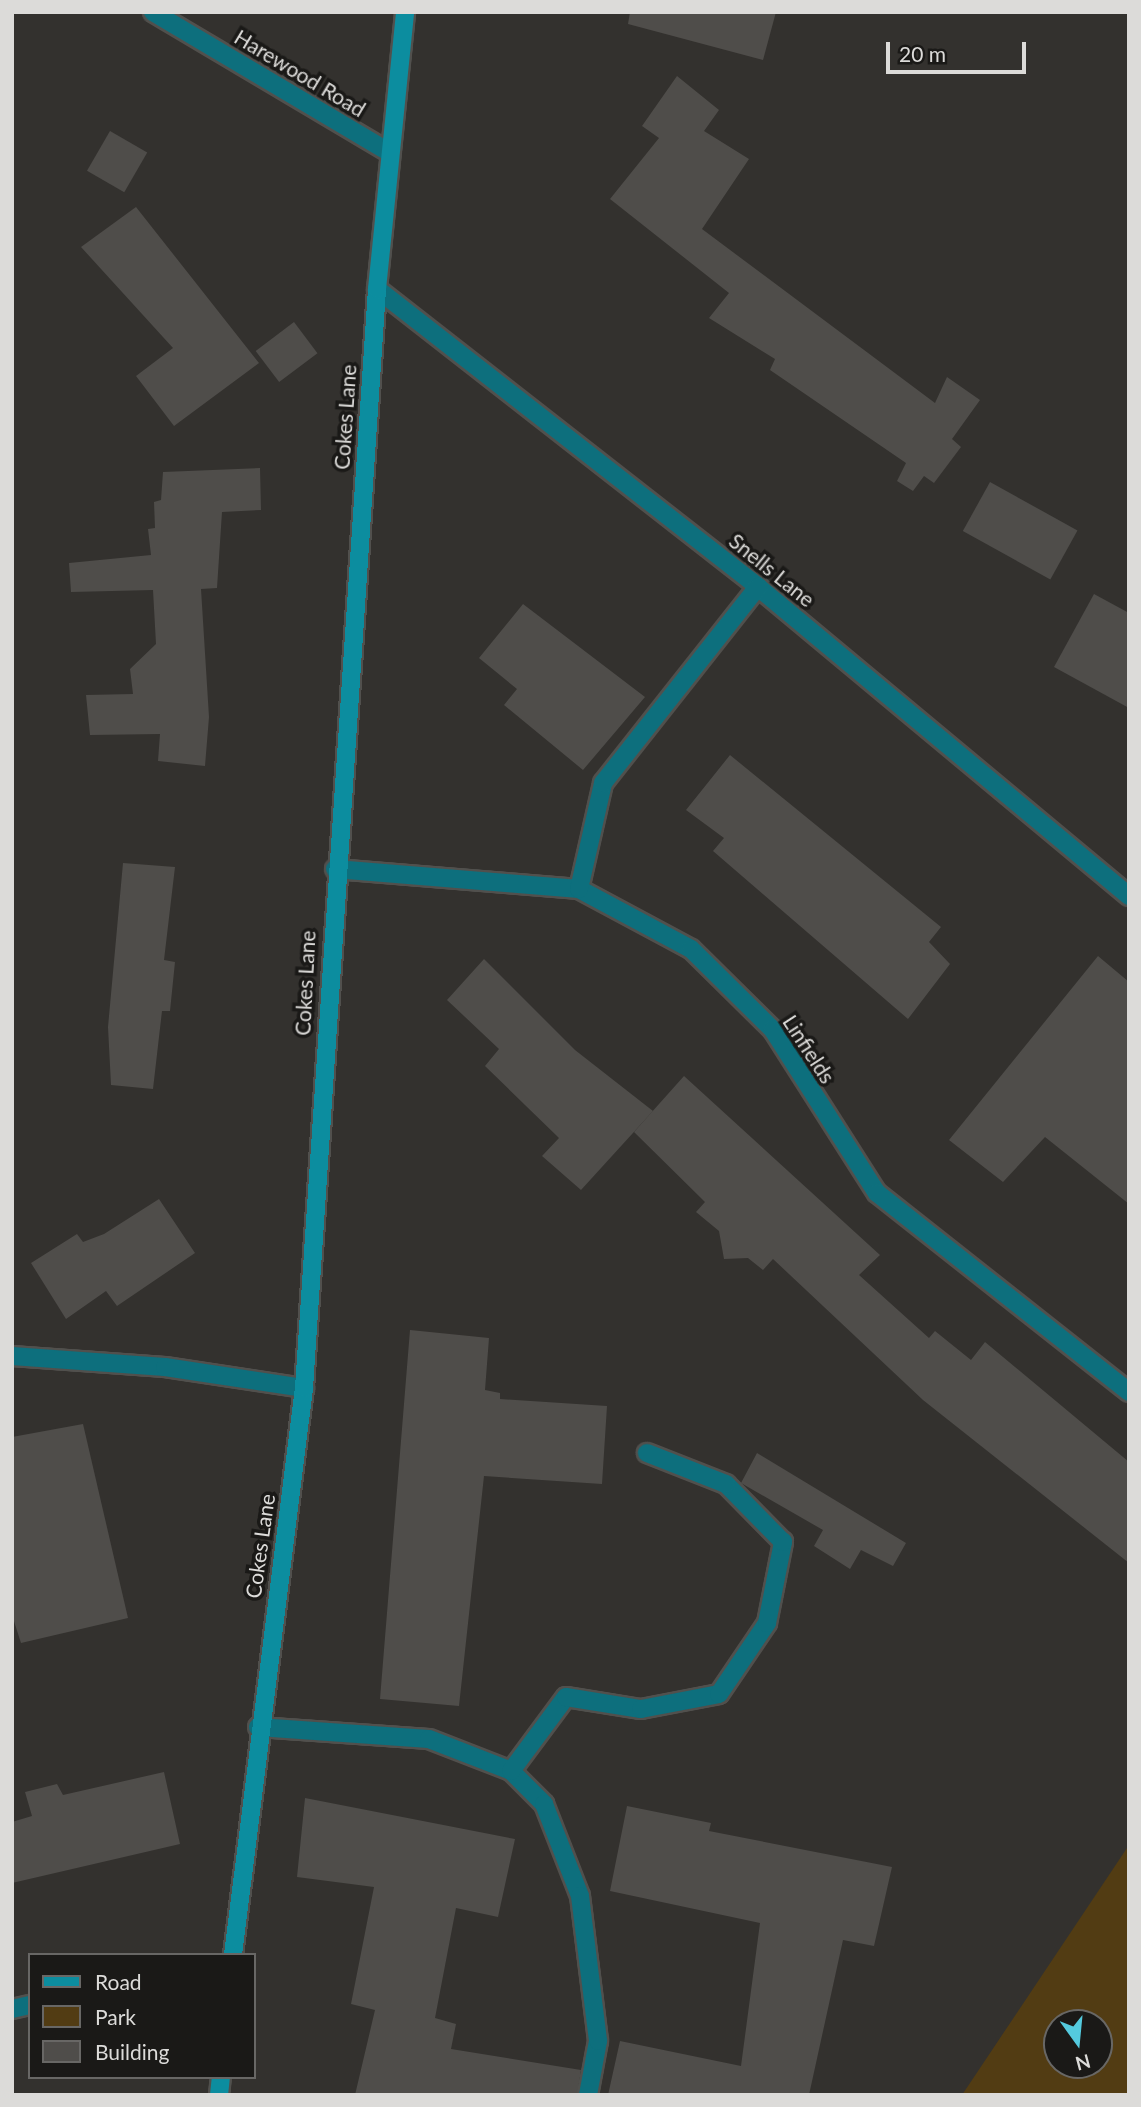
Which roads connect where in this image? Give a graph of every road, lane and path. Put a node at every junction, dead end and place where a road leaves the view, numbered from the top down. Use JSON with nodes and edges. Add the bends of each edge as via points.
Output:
{"nodes":[{"id":1,"x":153,"y":12,"type":"edge"},
{"id":2,"x":405,"y":12,"type":"edge"},
{"id":3,"x":387,"y":151,"type":"junction"},
{"id":4,"x":377,"y":289,"type":"junction"},
{"id":5,"x":758,"y":587,"type":"junction"},
{"id":6,"x":335,"y":869,"type":"junction"},
{"id":7,"x":579,"y":890,"type":"junction"},
{"id":8,"x":1129,"y":896,"type":"edge"},
{"id":9,"x":12,"y":1356,"type":"edge"},
{"id":10,"x":304,"y":1388,"type":"junction"},
{"id":11,"x":1129,"y":1392,"type":"edge"},
{"id":12,"x":648,"y":1453,"type":"dead end"},
{"id":13,"x":258,"y":1727,"type":"junction"},
{"id":14,"x":511,"y":1771,"type":"junction"},
{"id":15,"x":233,"y":1953,"type":"edge"},
{"id":16,"x":588,"y":2095,"type":"edge"}],
"edges":[{"from":1,"to":3,"type":"street","name":"Harewood Road"},
{"from":2,"to":3,"type":"main road","name":"Cokes Lane"},
{"from":3,"to":4,"type":"main road","name":"Cokes Lane"},
{"from":4,"to":5,"type":"street","name":"Snells Lane"},
{"from":4,"to":6,"type":"main road","name":"Cokes Lane"},
{"from":5,"to":7,"type":"street","via":[[603,783]]},
{"from":5,"to":8,"type":"street","name":"Snells Lane"},
{"from":6,"to":7,"type":"street","name":"Linfields"},
{"from":6,"to":10,"type":"main road","name":"Cokes Lane"},
{"from":7,"to":11,"type":"street","name":"Linfields","via":[[691,948],[773,1030],[877,1193]]},
{"from":9,"to":10,"type":"street","via":[[165,1367]]},
{"from":10,"to":13,"type":"main road","name":"Cokes Lane"},
{"from":12,"to":14,"type":"street","via":[[726,1484],[783,1542],[767,1623],[719,1694],[641,1709],[566,1697]]},
{"from":13,"to":14,"type":"street","via":[[429,1739]]},
{"from":13,"to":15,"type":"main road","name":"Cokes Lane"},
{"from":14,"to":16,"type":"street","via":[[544,1804],[580,1896],[598,2041]]}]}
